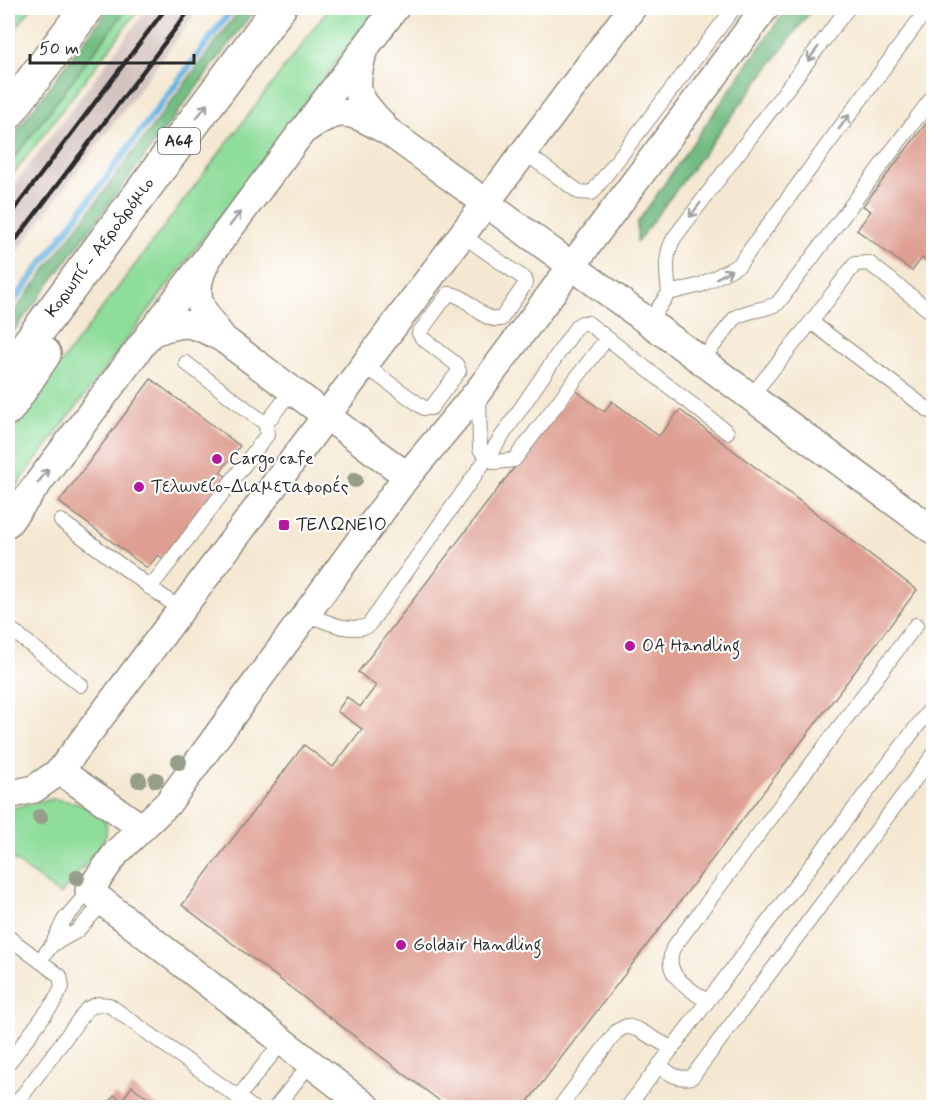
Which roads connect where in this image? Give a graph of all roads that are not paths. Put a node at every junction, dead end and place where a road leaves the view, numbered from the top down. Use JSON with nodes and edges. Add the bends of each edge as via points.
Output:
{"nodes":[{"id":1,"x":87,"y":8,"type":"edge"},
{"id":2,"x":279,"y":8,"type":"edge"},
{"id":3,"x":396,"y":8,"type":"edge"},
{"id":4,"x":632,"y":8,"type":"edge"},
{"id":5,"x":734,"y":8,"type":"edge"},
{"id":6,"x":765,"y":8,"type":"edge"},
{"id":7,"x":848,"y":8,"type":"edge"},
{"id":8,"x":928,"y":8,"type":"edge"},
{"id":9,"x":365,"y":47,"type":"junction"},
{"id":10,"x":933,"y":95,"type":"edge"},
{"id":11,"x":8,"y":112,"type":"edge"},
{"id":12,"x":389,"y":132,"type":"junction"},
{"id":13,"x":300,"y":133,"type":"junction"},
{"id":14,"x":524,"y":152,"type":"junction"},
{"id":15,"x":485,"y":204,"type":"junction"},
{"id":16,"x":462,"y":235,"type":"junction"},
{"id":17,"x":210,"y":252,"type":"junction"},
{"id":18,"x":572,"y":267,"type":"junction"},
{"id":19,"x":79,"y":275,"type":"junction"},
{"id":20,"x":669,"y":293,"type":"junction"},
{"id":21,"x":933,"y":314,"type":"edge"},
{"id":22,"x":649,"y":321,"type":"junction"},
{"id":23,"x":811,"y":322,"type":"junction"},
{"id":24,"x":149,"y":334,"type":"junction"},
{"id":25,"x":222,"y":338,"type":"junction"},
{"id":26,"x":607,"y":338,"type":"junction"},
{"id":27,"x":702,"y":360,"type":"junction"},
{"id":28,"x":186,"y":363,"type":"dead end"},
{"id":29,"x":364,"y":365,"type":"junction"},
{"id":30,"x":8,"y":371,"type":"edge"},
{"id":31,"x":292,"y":390,"type":"junction"},
{"id":32,"x":479,"y":390,"type":"junction"},
{"id":33,"x":751,"y":396,"type":"junction"},
{"id":34,"x":8,"y":408,"type":"edge"},
{"id":35,"x":933,"y":411,"type":"edge"},
{"id":36,"x":327,"y":416,"type":"junction"},
{"id":37,"x":266,"y":424,"type":"junction"},
{"id":38,"x":727,"y":432,"type":"dead end"},
{"id":39,"x":487,"y":458,"type":"junction"},
{"id":40,"x":407,"y":476,"type":"junction"},
{"id":41,"x":61,"y":521,"type":"dead end"},
{"id":42,"x":8,"y":523,"type":"edge"},
{"id":43,"x":933,"y":531,"type":"edge"},
{"id":44,"x":150,"y":588,"type":"junction"},
{"id":45,"x":181,"y":610,"type":"junction"},
{"id":46,"x":306,"y":614,"type":"junction"},
{"id":47,"x":916,"y":625,"type":"dead end"},
{"id":48,"x":8,"y":627,"type":"edge"},
{"id":49,"x":81,"y":685,"type":"dead end"},
{"id":50,"x":933,"y":704,"type":"edge"},
{"id":51,"x":933,"y":754,"type":"edge"},
{"id":52,"x":60,"y":771,"type":"junction"},
{"id":53,"x":8,"y":795,"type":"edge"},
{"id":54,"x":142,"y":828,"type":"junction"},
{"id":55,"x":96,"y":897,"type":"junction"},
{"id":56,"x":8,"y":937,"type":"edge"},
{"id":57,"x":40,"y":960,"type":"junction"},
{"id":58,"x":707,"y":1002,"type":"junction"},
{"id":59,"x":282,"y":1042,"type":"junction"},
{"id":60,"x":671,"y":1048,"type":"junction"},
{"id":61,"x":8,"y":1064,"type":"edge"},
{"id":62,"x":310,"y":1064,"type":"junction"},
{"id":63,"x":658,"y":1065,"type":"junction"},
{"id":64,"x":239,"y":1096,"type":"junction"},
{"id":65,"x":13,"y":1107,"type":"edge"},
{"id":66,"x":253,"y":1107,"type":"edge"},
{"id":67,"x":275,"y":1107,"type":"edge"},
{"id":68,"x":368,"y":1107,"type":"edge"},
{"id":69,"x":559,"y":1107,"type":"edge"},
{"id":70,"x":627,"y":1107,"type":"edge"}],
"edges":[{"from":1,"to":11,"type":"highway"},
{"from":19,"to":2,"type":"highway","name":"Κορωπί - Αεροδρόμιο","number":"Α64","one_way":true},
{"from":3,"to":9,"type":"street"},
{"from":4,"to":14,"type":"street"},
{"from":5,"to":14,"type":"lane","via":[[592,193],[579,192]]},
{"from":6,"to":18,"type":"street"},
{"from":7,"to":20,"type":"lane","one_way":true,"via":[[674,238],[666,261]]},
{"from":20,"to":8,"type":"lane","one_way":true,"via":[[701,285],[739,265]]},
{"from":9,"to":12,"type":"street","via":[[357,89],[361,101]]},
{"from":9,"to":13,"type":"street"},
{"from":10,"to":27,"type":"lane","via":[[778,303],[735,318]]},
{"from":12,"to":13,"type":"street","via":[[348,112],[323,117]]},
{"from":12,"to":15,"type":"street"},
{"from":17,"to":13,"type":"street","one_way":true},
{"from":14,"to":15,"type":"street"},
{"from":15,"to":16,"type":"street"},
{"from":15,"to":18,"type":"street"},
{"from":16,"to":29,"type":"street"},
{"from":16,"to":29,"type":"lane","via":[[525,279],[526,284],[501,319],[491,319],[456,294],[448,294],[419,333],[459,368],[431,408],[424,408]]},
{"from":17,"to":24,"type":"street"},
{"from":17,"to":25,"type":"street","via":[[200,275],[199,304]]},
{"from":18,"to":22,"type":"street"},
{"from":18,"to":32,"type":"street"},
{"from":19,"to":30,"type":"highway","name":"Κορωπί - Αεροδρόμιο","number":"Α64"},
{"from":19,"to":34,"type":"highway","via":[[42,358]]},
{"from":20,"to":22,"type":"lane"},
{"from":21,"to":23,"type":"lane","via":[[869,263],[862,262],[855,264]]},
{"from":22,"to":27,"type":"street"},
{"from":23,"to":33,"type":"lane"},
{"from":23,"to":35,"type":"lane"},
{"from":24,"to":25,"type":"street","via":[[184,323]]},
{"from":42,"to":24,"type":"street","one_way":true},
{"from":25,"to":31,"type":"street"},
{"from":26,"to":38,"type":"lane"},
{"from":26,"to":39,"type":"lane","via":[[514,460],[495,462]]},
{"from":26,"to":39,"type":"lane","via":[[588,323],[577,327]]},
{"from":27,"to":33,"type":"street"},
{"from":28,"to":37,"type":"lane"},
{"from":29,"to":36,"type":"street"},
{"from":31,"to":36,"type":"street"},
{"from":31,"to":37,"type":"lane"},
{"from":32,"to":39,"type":"lane","via":[[480,448]]},
{"from":32,"to":40,"type":"street"},
{"from":33,"to":43,"type":"street"},
{"from":36,"to":40,"type":"street"},
{"from":36,"to":45,"type":"street"},
{"from":37,"to":44,"type":"lane","via":[[267,435]]},
{"from":39,"to":46,"type":"lane","via":[[368,626],[345,628]]},
{"from":40,"to":46,"type":"street"},
{"from":41,"to":44,"type":"lane"},
{"from":44,"to":45,"type":"lane"},
{"from":45,"to":52,"type":"street"},
{"from":46,"to":54,"type":"street","via":[[168,803]]},
{"from":47,"to":58,"type":"lane","via":[[673,948],[669,966],[673,975]]},
{"from":48,"to":49,"type":"lane"},
{"from":50,"to":58,"type":"lane"},
{"from":51,"to":63,"type":"lane","via":[[692,1077],[672,1076]]},
{"from":52,"to":53,"type":"street","via":[[34,789]]},
{"from":52,"to":54,"type":"street"},
{"from":54,"to":55,"type":"street","via":[[117,852]]},
{"from":55,"to":57,"type":"lane","via":[[64,920]]},
{"from":55,"to":59,"type":"street"},
{"from":56,"to":57,"type":"lane"},
{"from":57,"to":61,"type":"lane","via":[[60,976],[62,987]]},
{"from":58,"to":60,"type":"lane"},
{"from":59,"to":62,"type":"street"},
{"from":59,"to":64,"type":"lane"},
{"from":60,"to":63,"type":"lane"},
{"from":60,"to":69,"type":"lane","via":[[627,1026],[617,1031]]},
{"from":62,"to":67,"type":"lane"},
{"from":62,"to":68,"type":"street"},
{"from":63,"to":70,"type":"lane"},
{"from":64,"to":65,"type":"lane","via":[[109,1005],[98,1004],[87,1009]]},
{"from":64,"to":66,"type":"lane"}]}
